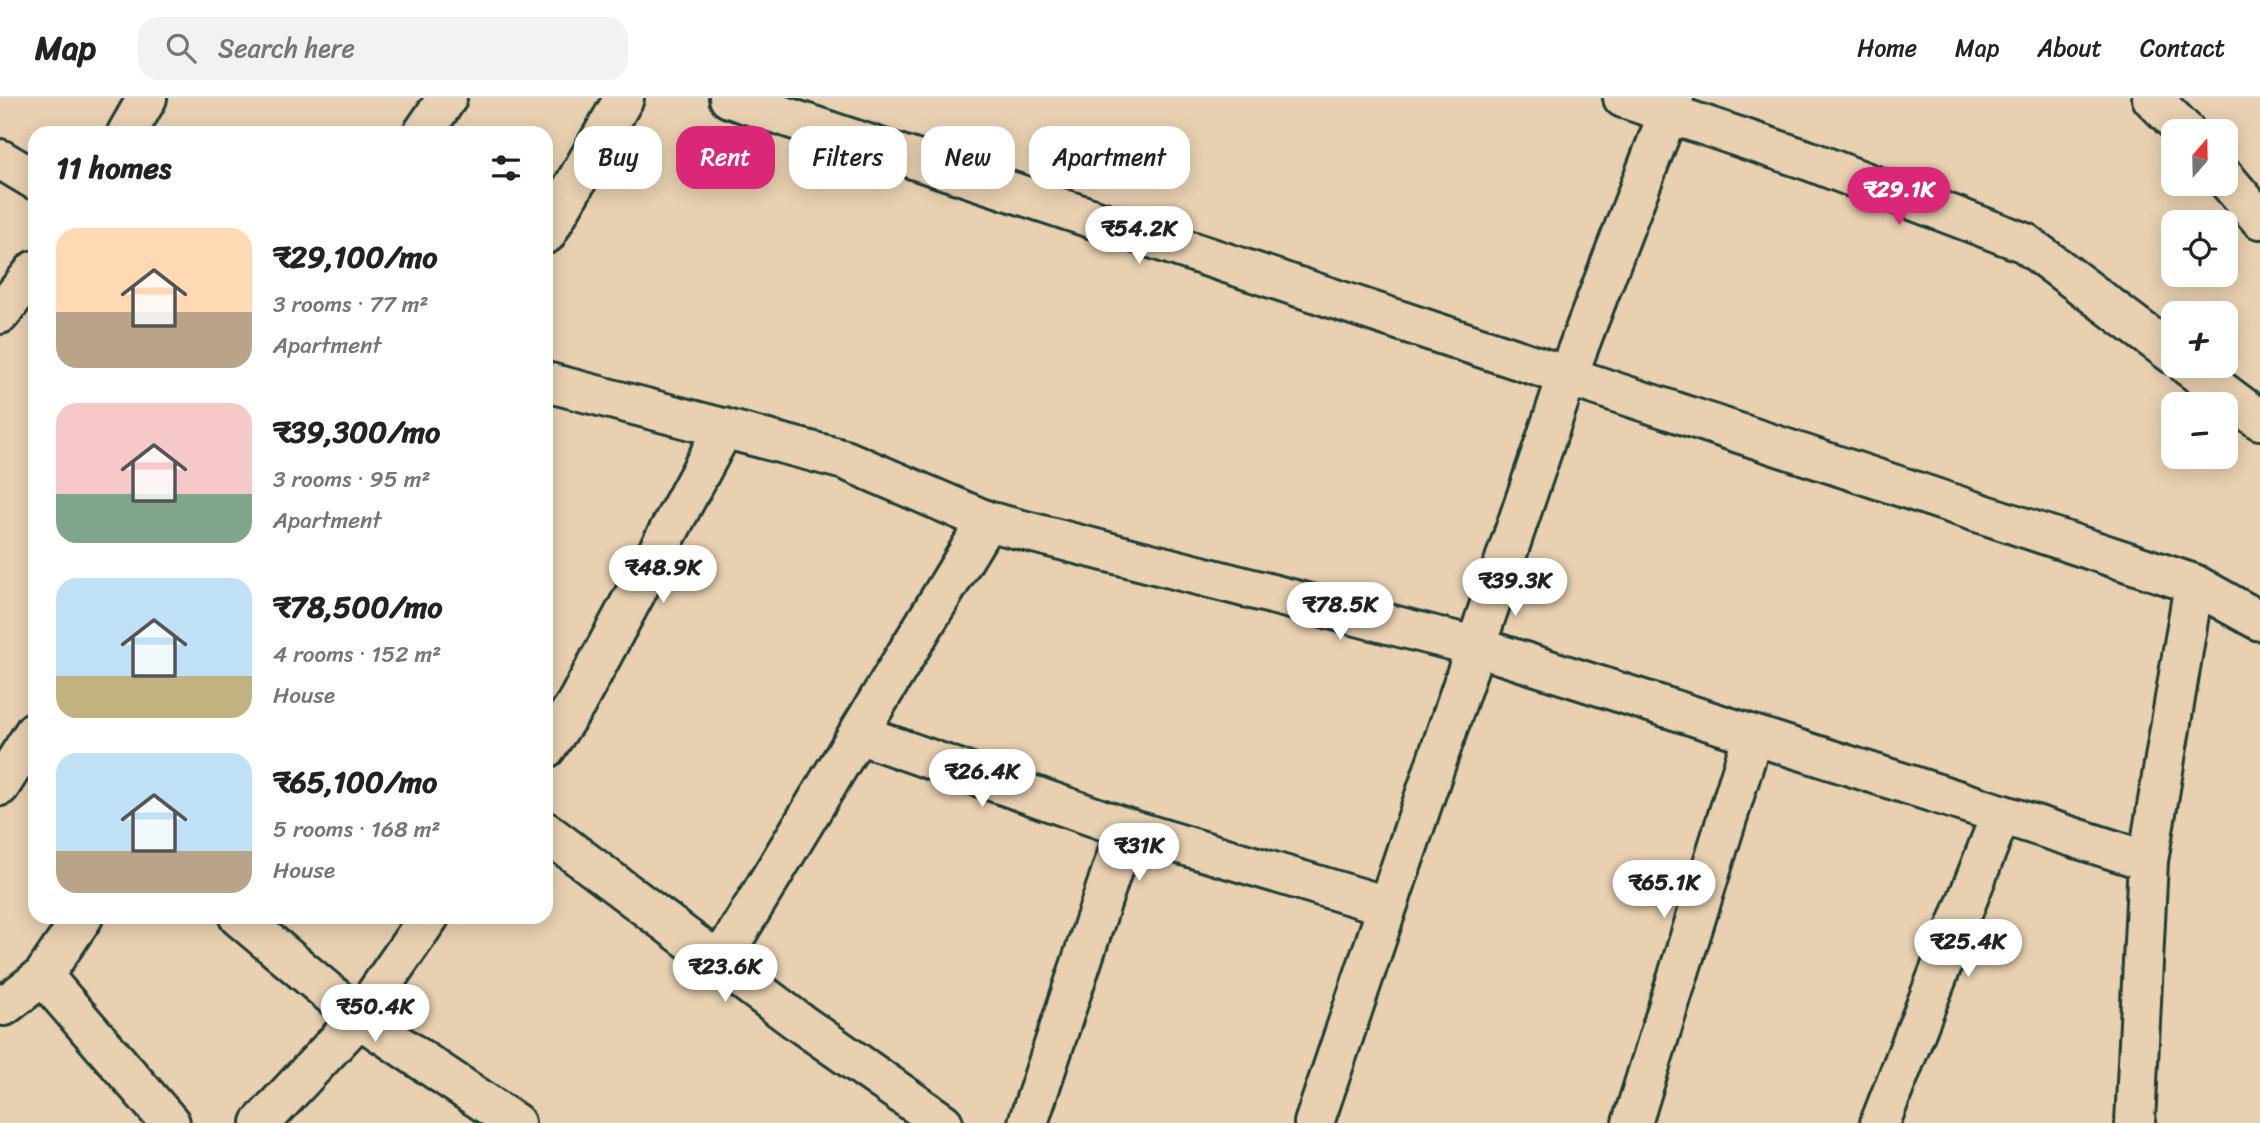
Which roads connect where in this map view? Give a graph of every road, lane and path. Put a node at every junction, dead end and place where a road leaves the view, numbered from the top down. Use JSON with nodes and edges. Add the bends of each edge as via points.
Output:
{"nodes":[{"id":1,"x":147,"y":98,"type":"edge"},
{"id":2,"x":447,"y":98,"type":"edge"},
{"id":3,"x":624,"y":98,"type":"edge"},
{"id":4,"x":729,"y":98,"type":"edge"},
{"id":5,"x":1623,"y":98,"type":"edge"},
{"id":6,"x":2152,"y":98,"type":"edge"},
{"id":7,"x":1672,"y":105,"type":"edge"},
{"id":8,"x":2173,"y":119,"type":"edge"},
{"id":9,"x":131,"y":126,"type":"edge"},
{"id":10,"x":428,"y":126,"type":"edge"},
{"id":11,"x":0,"y":159,"type":"edge"},
{"id":12,"x":28,"y":176,"type":"edge"},
{"id":13,"x":2238,"y":193,"type":"edge"},
{"id":14,"x":2260,"y":219,"type":"edge"},
{"id":15,"x":553,"y":222,"type":"edge"},
{"id":16,"x":28,"y":279,"type":"edge"},
{"id":17,"x":0,"y":314,"type":"edge"},
{"id":18,"x":2161,"y":345,"type":"edge"},
{"id":19,"x":1567,"y":377,"type":"junction"},
{"id":20,"x":2204,"y":378,"type":"edge"},
{"id":21,"x":553,"y":384,"type":"edge"},
{"id":22,"x":2260,"y":421,"type":"edge"},
{"id":23,"x":724,"y":428,"type":"junction"},
{"id":24,"x":987,"y":521,"type":"junction"},
{"id":25,"x":2194,"y":584,"type":"junction"},
{"id":26,"x":2260,"y":621,"type":"edge"},
{"id":27,"x":1474,"y":646,"type":"junction"},
{"id":28,"x":858,"y":734,"type":"junction"},
{"id":29,"x":1753,"y":735,"type":"junction"},
{"id":30,"x":553,"y":738,"type":"edge"},
{"id":31,"x":28,"y":742,"type":"edge"},
{"id":32,"x":0,"y":786,"type":"edge"},
{"id":33,"x":2001,"y":814,"type":"junction"},
{"id":34,"x":1126,"y":828,"type":"junction"},
{"id":35,"x":553,"y":837,"type":"edge"},
{"id":36,"x":2148,"y":861,"type":"junction"},
{"id":37,"x":1387,"y":906,"type":"junction"},
{"id":38,"x":78,"y":924,"type":"edge"},
{"id":39,"x":247,"y":924,"type":"edge"},
{"id":40,"x":424,"y":924,"type":"edge"},
{"id":41,"x":719,"y":963,"type":"junction"},
{"id":42,"x":43,"y":976,"type":"junction"},
{"id":43,"x":0,"y":1003,"type":"edge"},
{"id":44,"x":359,"y":1018,"type":"junction"},
{"id":45,"x":170,"y":1123,"type":"edge"},
{"id":46,"x":261,"y":1123,"type":"edge"},
{"id":47,"x":515,"y":1123,"type":"edge"},
{"id":48,"x":943,"y":1123,"type":"edge"},
{"id":49,"x":1028,"y":1123,"type":"edge"},
{"id":50,"x":1314,"y":1123,"type":"edge"},
{"id":51,"x":1632,"y":1123,"type":"edge"},
{"id":52,"x":1880,"y":1123,"type":"edge"},
{"id":53,"x":2135,"y":1123,"type":"edge"}],
"edges":[{"from":1,"to":9,"type":"street"},
{"from":2,"to":10,"type":"street"},
{"from":3,"to":15,"type":"street"},
{"from":4,"to":19,"type":"street"},
{"from":5,"to":7,"type":"street"},
{"from":6,"to":8,"type":"street"},
{"from":7,"to":18,"type":"street","via":[[2025,243]]},
{"from":7,"to":19,"type":"street"},
{"from":11,"to":12,"type":"street"},
{"from":13,"to":14,"type":"street"},
{"from":16,"to":17,"type":"street"},
{"from":19,"to":25,"type":"street"},
{"from":19,"to":27,"type":"street"},
{"from":20,"to":22,"type":"street"},
{"from":21,"to":23,"type":"street"},
{"from":23,"to":24,"type":"street","via":[[845,460]]},
{"from":23,"to":30,"type":"street","via":[[576,704]]},
{"from":24,"to":27,"type":"street"},
{"from":24,"to":28,"type":"street"},
{"from":25,"to":26,"type":"street"},
{"from":25,"to":36,"type":"street"},
{"from":27,"to":29,"type":"street"},
{"from":27,"to":37,"type":"street"},
{"from":28,"to":34,"type":"street"},
{"from":28,"to":41,"type":"street"},
{"from":29,"to":33,"type":"street"},
{"from":29,"to":51,"type":"street"},
{"from":31,"to":32,"type":"street"},
{"from":33,"to":36,"type":"street"},
{"from":33,"to":52,"type":"street"},
{"from":34,"to":37,"type":"street"},
{"from":34,"to":49,"type":"street"},
{"from":35,"to":41,"type":"street"},
{"from":36,"to":53,"type":"street"},
{"from":37,"to":50,"type":"street"},
{"from":38,"to":42,"type":"street"},
{"from":39,"to":44,"type":"street"},
{"from":40,"to":44,"type":"street"},
{"from":41,"to":48,"type":"street"},
{"from":42,"to":43,"type":"street","via":[[4,1006]]},
{"from":42,"to":45,"type":"street"},
{"from":44,"to":46,"type":"street"},
{"from":44,"to":47,"type":"street"}]}
